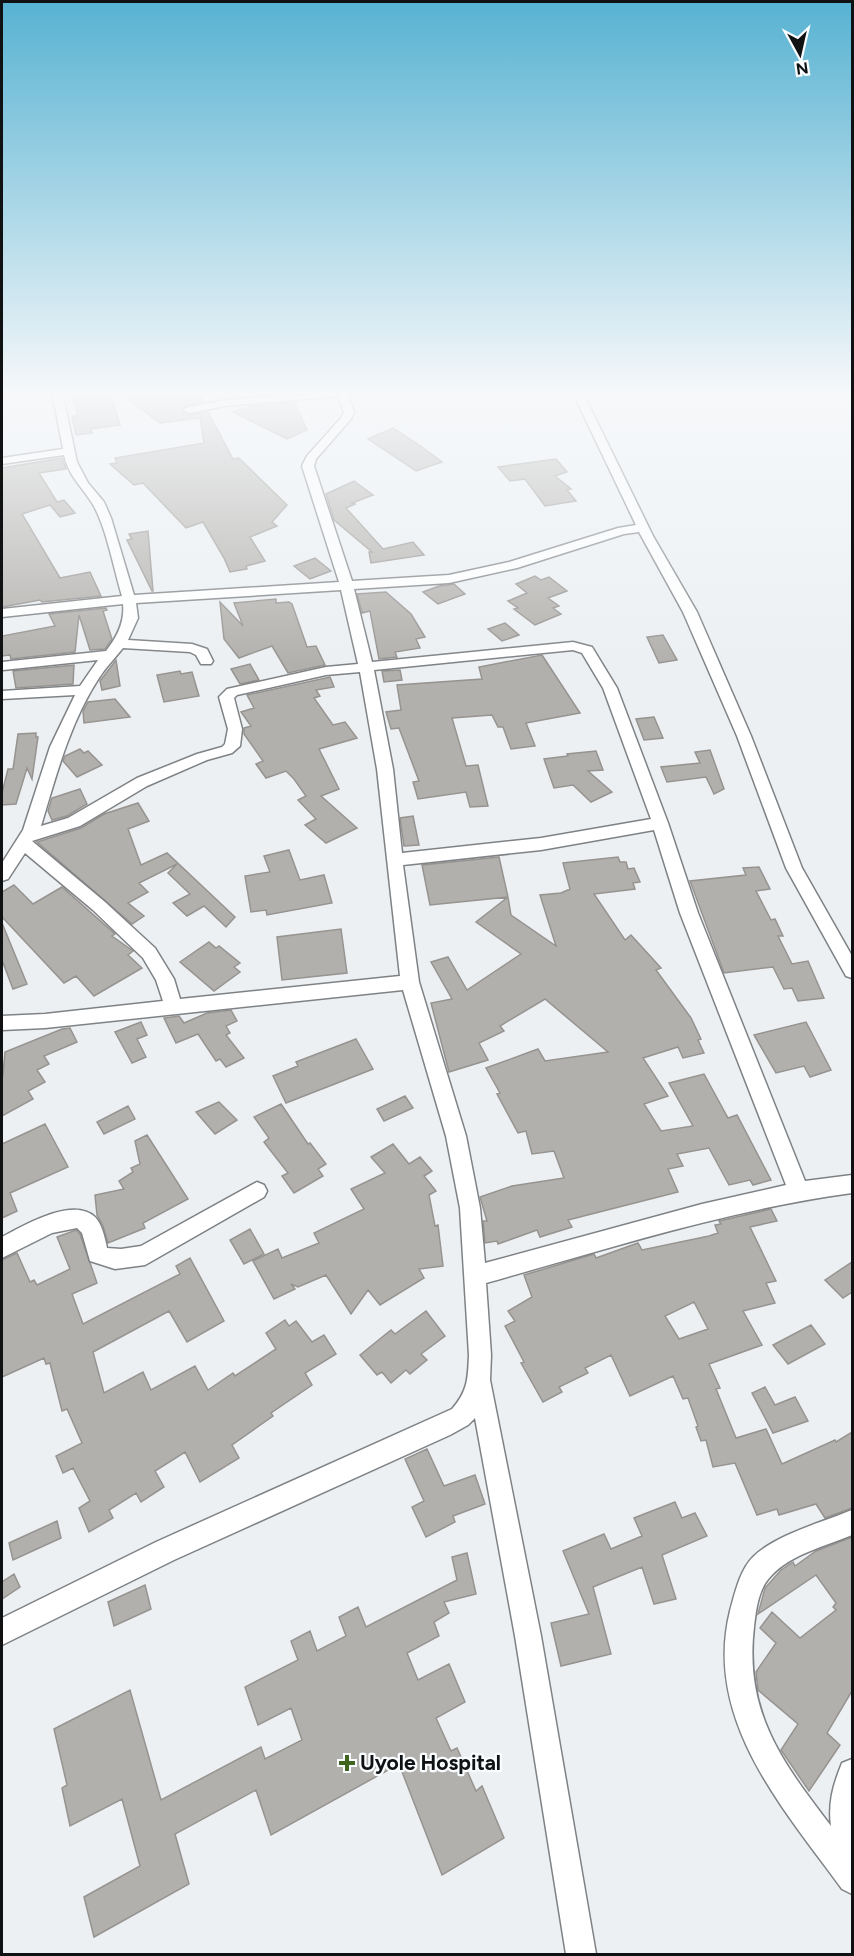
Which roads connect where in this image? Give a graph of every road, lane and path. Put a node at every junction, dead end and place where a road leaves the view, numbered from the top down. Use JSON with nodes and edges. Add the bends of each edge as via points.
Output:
{"nodes":[{"id":1,"x":82,"y":482,"type":"edge"},
{"id":2,"x":313,"y":482,"type":"edge"},
{"id":3,"x":621,"y":482,"type":"edge"},
{"id":4,"x":643,"y":528,"type":"junction"},
{"id":5,"x":347,"y":586,"type":"junction"},
{"id":6,"x":129,"y":599,"type":"junction"},
{"id":7,"x":2,"y":613,"type":"edge"},
{"id":8,"x":114,"y":649,"type":"junction"},
{"id":9,"x":207,"y":661,"type":"dead end"},
{"id":10,"x":3,"y":666,"type":"edge"},
{"id":11,"x":366,"y":668,"type":"junction"},
{"id":12,"x":85,"y":690,"type":"junction"},
{"id":13,"x":2,"y":695,"type":"edge"},
{"id":14,"x":660,"y":823,"type":"junction"},
{"id":15,"x":27,"y":839,"type":"junction"},
{"id":16,"x":394,"y":860,"type":"junction"},
{"id":17,"x":2,"y":875,"type":"edge"},
{"id":18,"x":852,"y":970,"type":"edge"},
{"id":19,"x":410,"y":982,"type":"junction"},
{"id":20,"x":174,"y":1008,"type":"junction"},
{"id":21,"x":2,"y":1023,"type":"edge"},
{"id":22,"x":852,"y":1184,"type":"edge"},
{"id":23,"x":256,"y":1191,"type":"dead end"},
{"id":24,"x":799,"y":1191,"type":"junction"},
{"id":25,"x":2,"y":1248,"type":"edge"},
{"id":26,"x":475,"y":1276,"type":"junction"},
{"id":27,"x":479,"y":1379,"type":"junction"},
{"id":28,"x":852,"y":1522,"type":"edge"},
{"id":29,"x":2,"y":1632,"type":"edge"},
{"id":30,"x":852,"y":1773,"type":"edge"},
{"id":31,"x":852,"y":1855,"type":"edge"},
{"id":32,"x":852,"y":1878,"type":"edge"},
{"id":33,"x":581,"y":1954,"type":"edge"}],
"edges":[{"from":1,"to":6,"type":"street","via":[[105,518]]},
{"from":2,"to":5,"type":"street"},
{"from":3,"to":4,"type":"street"},
{"from":4,"to":5,"type":"street","via":[[468,576]]},
{"from":4,"to":18,"type":"street","via":[[690,612],[744,736],[794,868]]},
{"from":5,"to":6,"type":"street"},
{"from":5,"to":11,"type":"street"},
{"from":6,"to":7,"type":"street"},
{"from":6,"to":8,"type":"street","via":[[131,618]]},
{"from":8,"to":9,"type":"street","via":[[192,648],[202,652]]},
{"from":8,"to":10,"type":"street"},
{"from":8,"to":12,"type":"street"},
{"from":11,"to":14,"type":"street","via":[[573,646],[587,650],[610,688]]},
{"from":11,"to":15,"type":"street","via":[[326,671],[232,692],[226,697],[235,729],[232,746],[227,750],[141,782],[74,822]]},
{"from":11,"to":16,"type":"street","via":[[384,769]]},
{"from":12,"to":13,"type":"street"},
{"from":12,"to":15,"type":"street","via":[[58,747]]},
{"from":14,"to":16,"type":"street","via":[[541,844]]},
{"from":14,"to":24,"type":"street","via":[[701,946]]},
{"from":15,"to":17,"type":"street"},
{"from":15,"to":20,"type":"street","via":[[149,953],[165,979]]},
{"from":16,"to":19,"type":"street"},
{"from":19,"to":20,"type":"street"},
{"from":19,"to":26,"type":"street","via":[[463,1164]]},
{"from":20,"to":21,"type":"street"},
{"from":22,"to":24,"type":"street"},
{"from":23,"to":25,"type":"street","via":[[145,1255],[126,1260],[109,1260],[98,1254],[86,1222],[75,1217],[59,1220]]},
{"from":24,"to":26,"type":"street","via":[[702,1213]]},
{"from":26,"to":27,"type":"street"},
{"from":27,"to":29,"type":"street","via":[[472,1404],[460,1417],[165,1551]]},
{"from":27,"to":33,"type":"street","via":[[528,1636]]},
{"from":28,"to":32,"type":"street","via":[[762,1566],[750,1587],[743,1612],[736,1663],[740,1695],[759,1746]]},
{"from":30,"to":31,"type":"street","via":[[845,1786],[843,1811]]}]}
